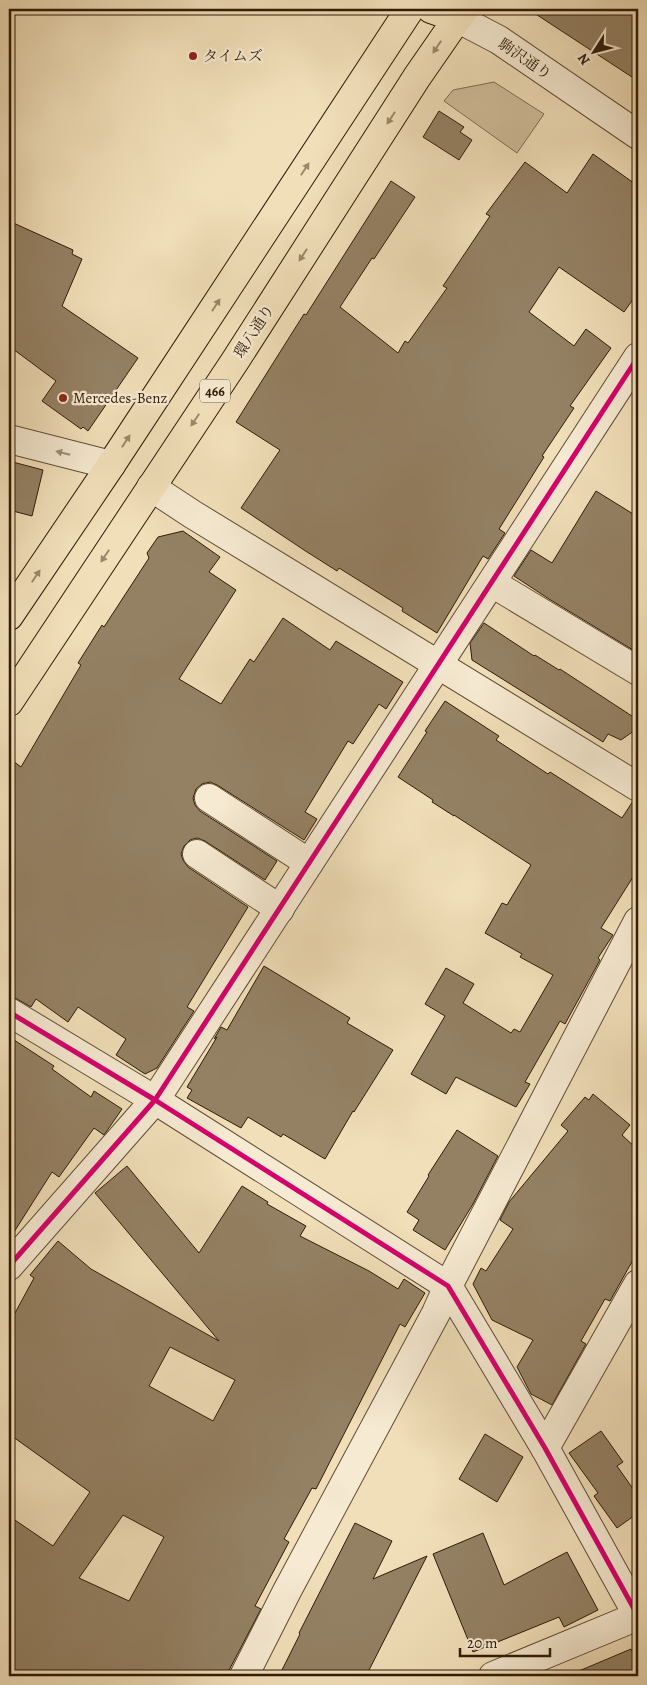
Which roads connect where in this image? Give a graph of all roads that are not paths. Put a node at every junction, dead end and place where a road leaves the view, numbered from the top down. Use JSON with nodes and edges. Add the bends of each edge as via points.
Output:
{"nodes":[{"id":1,"x":410,"y":9,"type":"edge"},
{"id":2,"x":431,"y":9,"type":"edge"},
{"id":3,"x":460,"y":13,"type":"edge"},
{"id":4,"x":638,"y":135,"type":"edge"},
{"id":5,"x":638,"y":357,"type":"edge"},
{"id":6,"x":9,"y":440,"type":"edge"},
{"id":7,"x":110,"y":465,"type":"junction"},
{"id":8,"x":151,"y":487,"type":"junction"},
{"id":9,"x":492,"y":583,"type":"junction"},
{"id":10,"x":9,"y":616,"type":"edge"},
{"id":11,"x":438,"y":666,"type":"junction"},
{"id":12,"x":638,"y":671,"type":"edge"},
{"id":13,"x":9,"y":702,"type":"edge"},
{"id":14,"x":638,"y":787,"type":"edge"},
{"id":15,"x":208,"y":798,"type":"dead end"},
{"id":16,"x":197,"y":854,"type":"dead end"},
{"id":17,"x":310,"y":863,"type":"junction"},
{"id":18,"x":280,"y":909,"type":"junction"},
{"id":19,"x":638,"y":921,"type":"edge"},
{"id":20,"x":9,"y":1012,"type":"edge"},
{"id":21,"x":154,"y":1100,"type":"junction"},
{"id":22,"x":9,"y":1266,"type":"edge"},
{"id":23,"x":638,"y":1284,"type":"edge"},
{"id":24,"x":448,"y":1286,"type":"junction"},
{"id":25,"x":545,"y":1448,"type":"junction"},
{"id":26,"x":638,"y":1616,"type":"edge"},
{"id":27,"x":244,"y":1676,"type":"edge"},
{"id":28,"x":493,"y":1676,"type":"edge"}],
"edges":[{"from":7,"to":1,"type":"main road","one_way":true},
{"from":2,"to":3,"type":"main road","name":"駒沢通り"},
{"from":3,"to":4,"type":"street","name":"駒沢通り"},
{"from":3,"to":8,"type":"main road","name":"環八通り","number":"466","one_way":true},
{"from":5,"to":9,"type":"street"},
{"from":7,"to":6,"type":"street","one_way":true},
{"from":10,"to":7,"type":"main road","one_way":true},
{"from":8,"to":11,"type":"street"},
{"from":8,"to":13,"type":"main road","name":"環八通り","number":"466","one_way":true},
{"from":9,"to":11,"type":"street"},
{"from":9,"to":12,"type":"street"},
{"from":11,"to":14,"type":"street"},
{"from":11,"to":17,"type":"street"},
{"from":15,"to":17,"type":"street"},
{"from":16,"to":18,"type":"street"},
{"from":17,"to":18,"type":"street"},
{"from":18,"to":21,"type":"street"},
{"from":19,"to":24,"type":"street"},
{"from":20,"to":21,"type":"street"},
{"from":21,"to":22,"type":"street"},
{"from":21,"to":24,"type":"street"},
{"from":23,"to":25,"type":"street"},
{"from":24,"to":25,"type":"street"},
{"from":24,"to":27,"type":"street"},
{"from":25,"to":26,"type":"street"},
{"from":26,"to":28,"type":"street"}]}
